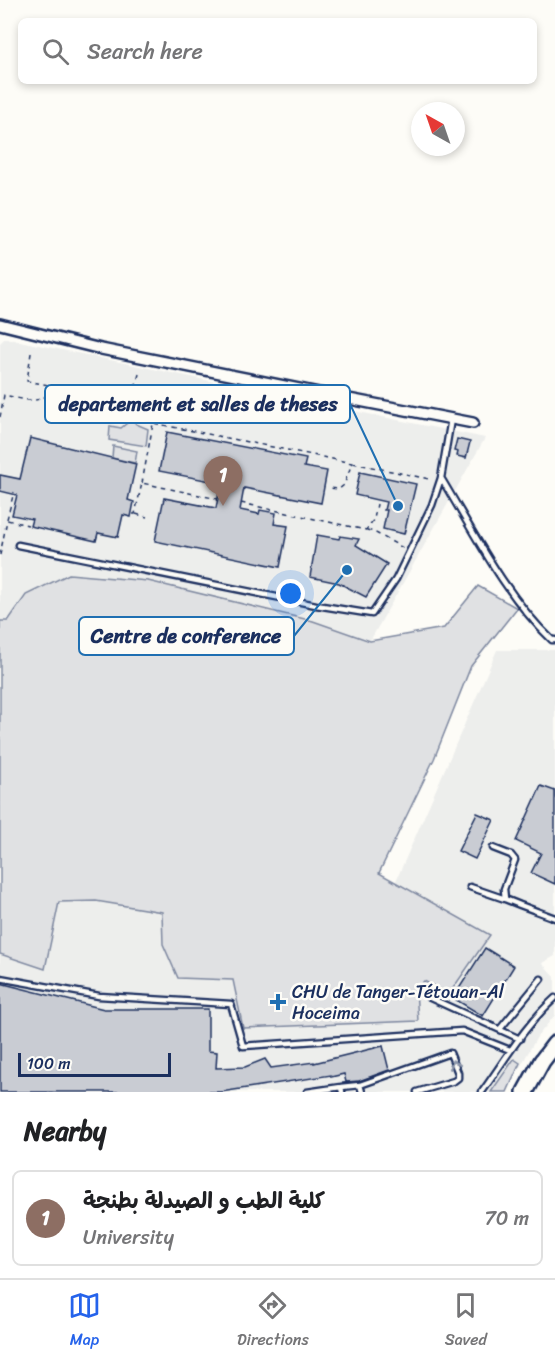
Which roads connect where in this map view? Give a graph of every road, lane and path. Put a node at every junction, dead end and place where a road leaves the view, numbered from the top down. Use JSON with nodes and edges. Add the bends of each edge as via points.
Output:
{"nodes":[{"id":1,"x":0,"y":324,"type":"edge"},
{"id":2,"x":31,"y":353,"type":"dead end"},
{"id":3,"x":139,"y":374,"type":"dead end"},
{"id":4,"x":55,"y":387,"type":"junction"},
{"id":5,"x":135,"y":401,"type":"junction"},
{"id":6,"x":0,"y":417,"type":"edge"},
{"id":7,"x":451,"y":419,"type":"junction"},
{"id":8,"x":153,"y":423,"type":"junction"},
{"id":9,"x":473,"y":423,"type":"dead end"},
{"id":10,"x":352,"y":463,"type":"junction"},
{"id":11,"x":441,"y":478,"type":"junction"},
{"id":12,"x":429,"y":479,"type":"dead end"},
{"id":13,"x":142,"y":483,"type":"junction"},
{"id":14,"x":329,"y":488,"type":"dead end"},
{"id":15,"x":14,"y":492,"type":"dead end"},
{"id":16,"x":218,"y":499,"type":"dead end"},
{"id":17,"x":241,"y":503,"type":"dead end"},
{"id":18,"x":377,"y":504,"type":"dead end"},
{"id":19,"x":147,"y":518,"type":"dead end"},
{"id":20,"x":7,"y":520,"type":"junction"},
{"id":21,"x":28,"y":525,"type":"dead end"},
{"id":22,"x":366,"y":530,"type":"junction"},
{"id":23,"x":18,"y":545,"type":"dead end"},
{"id":24,"x":410,"y":551,"type":"junction"},
{"id":25,"x":0,"y":555,"type":"edge"},
{"id":26,"x":555,"y":640,"type":"edge"},
{"id":27,"x":493,"y":848,"type":"dead end"},
{"id":28,"x":470,"y":887,"type":"dead end"},
{"id":29,"x":505,"y":899,"type":"junction"},
{"id":30,"x":555,"y":918,"type":"edge"},
{"id":31,"x":0,"y":978,"type":"edge"},
{"id":32,"x":541,"y":979,"type":"dead end"},
{"id":33,"x":428,"y":997,"type":"dead end"},
{"id":34,"x":555,"y":998,"type":"edge"},
{"id":35,"x":500,"y":1029,"type":"junction"},
{"id":36,"x":520,"y":1039,"type":"junction"},
{"id":37,"x":555,"y":1044,"type":"edge"},
{"id":38,"x":510,"y":1050,"type":"junction"},
{"id":39,"x":360,"y":1085,"type":"junction"},
{"id":40,"x":341,"y":1090,"type":"edge"},
{"id":41,"x":307,"y":1092,"type":"edge"},
{"id":42,"x":362,"y":1092,"type":"edge"},
{"id":43,"x":417,"y":1092,"type":"edge"},
{"id":44,"x":482,"y":1092,"type":"edge"},
{"id":45,"x":525,"y":1092,"type":"edge"}],
"edges":[{"from":1,"to":7,"type":"street","via":[[101,349]]},
{"from":2,"to":4,"type":"path","via":[[27,381]]},
{"from":3,"to":5,"type":"path"},
{"from":4,"to":5,"type":"path"},
{"from":4,"to":6,"type":"path","via":[[39,400],[4,396]]},
{"from":5,"to":8,"type":"path","via":[[134,412]]},
{"from":7,"to":9,"type":"street"},
{"from":7,"to":11,"type":"lane"},
{"from":8,"to":10,"type":"path"},
{"from":8,"to":13,"type":"path"},
{"from":10,"to":12,"type":"path"},
{"from":10,"to":14,"type":"path","via":[[344,485]]},
{"from":11,"to":24,"type":"lane"},
{"from":11,"to":26,"type":"lane","via":[[500,575],[536,625]]},
{"from":13,"to":16,"type":"path"},
{"from":13,"to":19,"type":"path","via":[[134,514]]},
{"from":15,"to":20,"type":"path"},
{"from":17,"to":22,"type":"path"},
{"from":18,"to":22,"type":"path","via":[[374,519]]},
{"from":20,"to":21,"type":"path"},
{"from":20,"to":25,"type":"path"},
{"from":22,"to":24,"type":"path"},
{"from":23,"to":24,"type":"lane","via":[[372,615]]},
{"from":27,"to":29,"type":"lane","via":[[515,860],[504,889]]},
{"from":28,"to":29,"type":"lane"},
{"from":29,"to":30,"type":"lane"},
{"from":31,"to":38,"type":"lane","via":[[99,996],[231,1004],[243,1046],[462,1031]]},
{"from":32,"to":35,"type":"lane"},
{"from":33,"to":35,"type":"lane"},
{"from":34,"to":36,"type":"lane"},
{"from":35,"to":36,"type":"lane"},
{"from":36,"to":38,"type":"lane"},
{"from":37,"to":45,"type":"main road"},
{"from":38,"to":44,"type":"lane"},
{"from":39,"to":40,"type":"lane"},
{"from":39,"to":42,"type":"lane"},
{"from":43,"to":39,"type":"lane","one_way":true,"via":[[458,1078],[450,1053]]},
{"from":40,"to":41,"type":"lane"}]}
